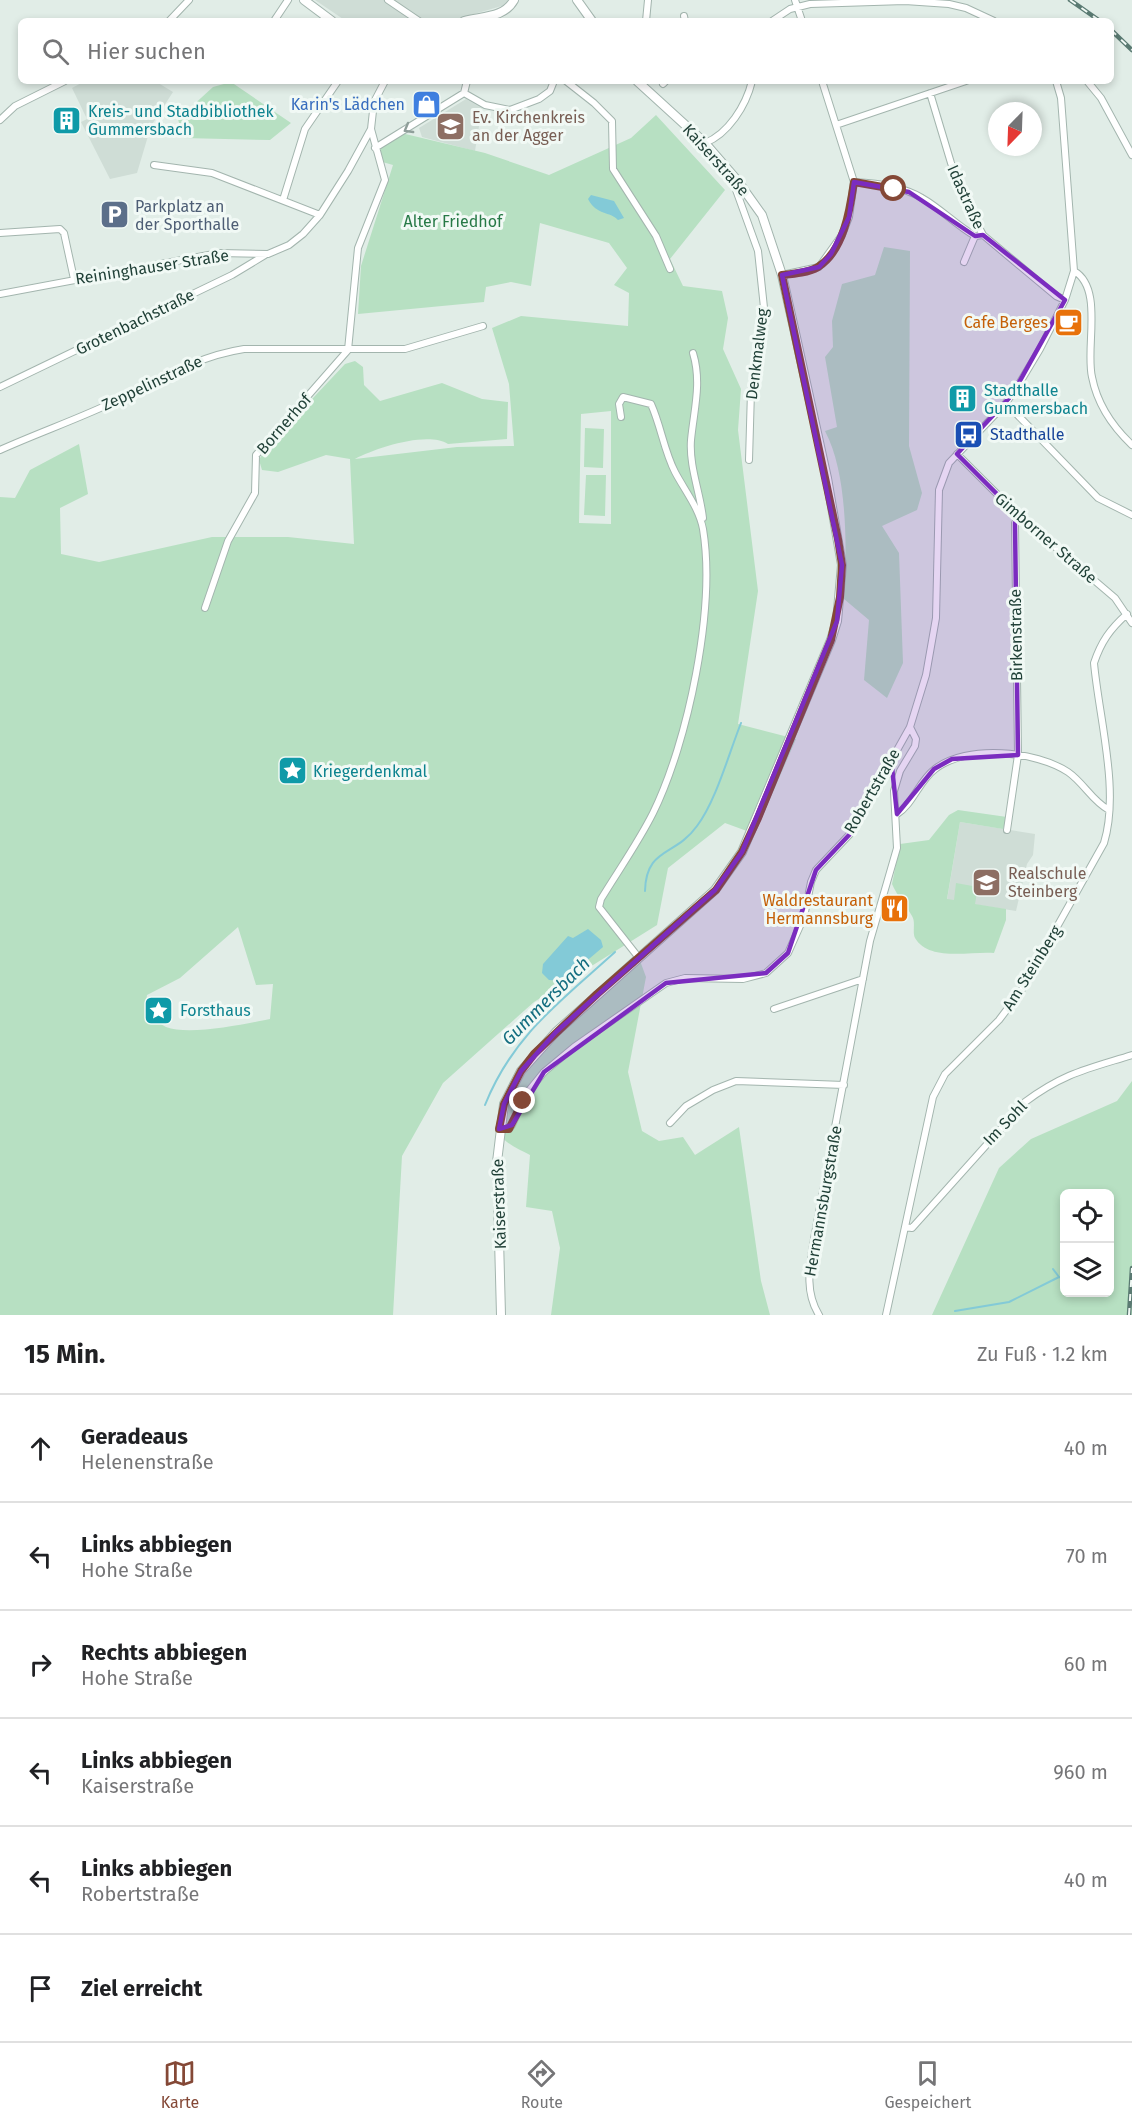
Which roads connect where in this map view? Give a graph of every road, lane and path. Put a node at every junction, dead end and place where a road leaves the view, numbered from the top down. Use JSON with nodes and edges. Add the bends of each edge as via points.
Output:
{"nodes":[{"id":1,"x":189,"y":0,"type":"edge"},
{"id":2,"x":288,"y":0,"type":"edge"},
{"id":3,"x":304,"y":0,"type":"edge"},
{"id":4,"x":388,"y":0,"type":"edge"},
{"id":5,"x":514,"y":0,"type":"edge"},
{"id":6,"x":577,"y":0,"type":"edge"},
{"id":7,"x":648,"y":0,"type":"edge"},
{"id":8,"x":796,"y":3,"type":"edge"},
{"id":9,"x":173,"y":18,"type":"edge"},
{"id":10,"x":276,"y":18,"type":"edge"},
{"id":11,"x":328,"y":18,"type":"edge"},
{"id":12,"x":415,"y":18,"type":"edge"},
{"id":13,"x":478,"y":18,"type":"edge"},
{"id":14,"x":590,"y":18,"type":"edge"},
{"id":15,"x":646,"y":18,"type":"edge"},
{"id":16,"x":776,"y":18,"type":"edge"},
{"id":17,"x":801,"y":18,"type":"edge"},
{"id":18,"x":988,"y":18,"type":"edge"},
{"id":19,"x":59,"y":84,"type":"edge"},
{"id":20,"x":336,"y":84,"type":"edge"},
{"id":21,"x":383,"y":84,"type":"edge"},
{"id":22,"x":466,"y":84,"type":"edge"},
{"id":23,"x":553,"y":84,"type":"edge"},
{"id":24,"x":570,"y":84,"type":"edge"},
{"id":25,"x":640,"y":84,"type":"edge"},
{"id":26,"x":751,"y":84,"type":"edge"},
{"id":27,"x":823,"y":84,"type":"edge"},
{"id":28,"x":957,"y":84,"type":"edge"},
{"id":29,"x":1057,"y":84,"type":"edge"},
{"id":30,"x":1089,"y":84,"type":"edge"},
{"id":31,"x":464,"y":93,"type":"junction"},
{"id":32,"x":930,"y":93,"type":"junction"},
{"id":33,"x":0,"y":120,"type":"edge"},
{"id":34,"x":836,"y":125,"type":"junction"},
{"id":35,"x":370,"y":129,"type":"junction"},
{"id":36,"x":705,"y":143,"type":"junction"},
{"id":37,"x":375,"y":148,"type":"junction"},
{"id":38,"x":1132,"y":155,"type":"edge"},
{"id":39,"x":154,"y":165,"type":"dead end"},
{"id":40,"x":737,"y":180,"type":"junction"},
{"id":41,"x":854,"y":182,"type":"junction"},
{"id":42,"x":283,"y":200,"type":"junction"},
{"id":43,"x":320,"y":215,"type":"junction"},
{"id":44,"x":0,"y":233,"type":"edge"},
{"id":45,"x":979,"y":236,"type":"junction"},
{"id":46,"x":268,"y":254,"type":"junction"},
{"id":47,"x":964,"y":262,"type":"dead end"},
{"id":48,"x":670,"y":269,"type":"dead end"},
{"id":49,"x":1074,"y":271,"type":"junction"},
{"id":50,"x":782,"y":275,"type":"junction"},
{"id":51,"x":74,"y":279,"type":"junction"},
{"id":52,"x":0,"y":294,"type":"edge"},
{"id":53,"x":1065,"y":300,"type":"junction"},
{"id":54,"x":483,"y":326,"type":"dead end"},
{"id":55,"x":348,"y":350,"type":"junction"},
{"id":56,"x":693,"y":353,"type":"dead end"},
{"id":57,"x":0,"y":387,"type":"edge"},
{"id":58,"x":1006,"y":403,"type":"junction"},
{"id":59,"x":621,"y":417,"type":"dead end"},
{"id":60,"x":1132,"y":445,"type":"edge"},
{"id":61,"x":0,"y":450,"type":"edge"},
{"id":62,"x":957,"y":454,"type":"junction"},
{"id":63,"x":749,"y":460,"type":"dead end"},
{"id":64,"x":1132,"y":515,"type":"edge"},
{"id":65,"x":1020,"y":517,"type":"junction"},
{"id":66,"x":703,"y":528,"type":"junction"},
{"id":67,"x":205,"y":609,"type":"dead end"},
{"id":68,"x":1127,"y":614,"type":"junction"},
{"id":69,"x":1132,"y":623,"type":"edge"},
{"id":70,"x":910,"y":727,"type":"junction"},
{"id":71,"x":1018,"y":755,"type":"junction"},
{"id":72,"x":1109,"y":810,"type":"junction"},
{"id":73,"x":897,"y":814,"type":"junction"},
{"id":74,"x":1007,"y":830,"type":"dead end"},
{"id":75,"x":639,"y":957,"type":"junction"},
{"id":76,"x":863,"y":979,"type":"junction"},
{"id":77,"x":774,"y":1009,"type":"dead end"},
{"id":78,"x":1132,"y":1055,"type":"edge"},
{"id":79,"x":844,"y":1085,"type":"junction"},
{"id":80,"x":670,"y":1123,"type":"dead end"},
{"id":81,"x":499,"y":1129,"type":"junction"},
{"id":82,"x":905,"y":1227,"type":"junction"},
{"id":83,"x":501,"y":1315,"type":"edge"},
{"id":84,"x":819,"y":1315,"type":"edge"},
{"id":85,"x":886,"y":1315,"type":"edge"}],
"edges":[{"from":1,"to":9,"type":"street"},
{"from":2,"to":10,"type":"street"},
{"from":3,"to":11,"type":"street"},
{"from":4,"to":12,"type":"street"},
{"from":5,"to":13,"type":"street","via":[[501,13]]},
{"from":6,"to":14,"type":"street"},
{"from":7,"to":15,"type":"street"},
{"from":8,"to":16,"type":"street"},
{"from":8,"to":17,"type":"street"},
{"from":8,"to":18,"type":"street","via":[[949,4]]},
{"from":19,"to":33,"type":"street","via":[[15,106]]},
{"from":20,"to":42,"type":"street","via":[[305,129]]},
{"from":21,"to":35,"type":"street","name":"Reininghauser Straße","via":[[374,102]]},
{"from":22,"to":31,"type":"street"},
{"from":23,"to":31,"type":"street","via":[[538,99],[510,110],[485,105]]},
{"from":24,"to":48,"type":"street","via":[[612,121],[613,169],[656,236]]},
{"from":25,"to":36,"type":"street","name":"Kaiserstraße"},
{"from":26,"to":36,"type":"street","via":[[727,128]]},
{"from":27,"to":34,"type":"street"},
{"from":28,"to":32,"type":"street"},
{"from":29,"to":49,"type":"street"},
{"from":30,"to":38,"type":"street"},
{"from":31,"to":37,"type":"street","one_way":true},
{"from":32,"to":34,"type":"street"},
{"from":32,"to":45,"type":"street","name":"Idastraße"},
{"from":34,"to":41,"type":"street"},
{"from":35,"to":37,"type":"street"},
{"from":35,"to":43,"type":"street","name":"Reininghauser Straße"},
{"from":36,"to":40,"type":"street","name":"Kaiserstraße"},
{"from":37,"to":55,"type":"street","via":[[385,180],[358,248]]},
{"from":39,"to":42,"type":"street","via":[[212,173]]},
{"from":40,"to":50,"type":"street","name":"Kaiserstraße","via":[[762,215]]},
{"from":40,"to":63,"type":"street","name":"Denkmalweg","via":[[736,190],[758,251],[765,317],[751,391]]},
{"from":41,"to":45,"type":"street","via":[[923,198],[948,219]]},
{"from":41,"to":50,"type":"street","via":[[849,217],[831,254],[819,267]]},
{"from":42,"to":43,"type":"street"},
{"from":43,"to":46,"type":"street","name":"Reininghauser Straße","via":[[296,239]]},
{"from":44,"to":51,"type":"street","via":[[60,229]]},
{"from":45,"to":47,"type":"street"},
{"from":45,"to":53,"type":"street","name":"Idastraße"},
{"from":46,"to":51,"type":"street","name":"Reininghauser Straße","via":[[219,254]]},
{"from":46,"to":57,"type":"street","name":"Grotenbachstraße"},
{"from":49,"to":53,"type":"street","name":"Robertstraße"},
{"from":49,"to":60,"type":"street","via":[[1081,275],[1090,292],[1092,381],[1106,413]]},
{"from":50,"to":75,"type":"street","name":"Kaiserstraße","via":[[838,539],[842,565],[837,621],[742,852],[716,890]]},
{"from":51,"to":52,"type":"street","name":"Reininghauser Straße"},
{"from":53,"to":58,"type":"street","name":"Robertstraße"},
{"from":54,"to":55,"type":"street","via":[[405,349]]},
{"from":55,"to":61,"type":"street","name":"Zeppelinstraße","via":[[244,349],[220,353]]},
{"from":55,"to":67,"type":"street","name":"Bornerhof","via":[[256,455],[255,493],[228,541]]},
{"from":56,"to":66,"type":"street","via":[[698,370],[691,441]]},
{"from":58,"to":62,"type":"street","name":"Robertstraße"},
{"from":58,"to":64,"type":"street","via":[[1098,498]]},
{"from":59,"to":66,"type":"street","via":[[619,404],[623,398],[651,404],[675,471]]},
{"from":62,"to":65,"type":"street","name":"Gimborner Straße"},
{"from":62,"to":70,"type":"street","name":"Robertstraße","via":[[939,490],[936,618],[926,675]]},
{"from":65,"to":68,"type":"street","name":"Gimborner Straße","via":[[1115,598]]},
{"from":65,"to":71,"type":"street","name":"Birkenstraße","via":[[1015,523]]},
{"from":66,"to":75,"type":"street","via":[[706,593],[688,711],[652,814],[599,907]]},
{"from":68,"to":69,"type":"street","name":"Gimborner Straße"},
{"from":68,"to":72,"type":"street","name":"Am Steinberg","via":[[1101,643],[1094,663]]},
{"from":70,"to":73,"type":"street","name":"Hermannsburgstraße","via":[[916,740],[894,791]]},
{"from":70,"to":81,"type":"street","name":"Robertstraße","via":[[850,834],[816,870],[804,918],[788,953],[766,973],[743,979],[685,978],[666,983],[544,1072],[509,1129]]},
{"from":71,"to":72,"type":"street","via":[[1051,763],[1069,773]]},
{"from":71,"to":73,"type":"street","via":[[973,754],[952,759],[934,769],[906,809]]},
{"from":71,"to":74,"type":"street","name":"Birkenstraße"},
{"from":72,"to":82,"type":"street","name":"Am Steinberg","via":[[1104,843],[1021,991],[999,1020],[945,1074],[933,1097]]},
{"from":73,"to":76,"type":"street","name":"Hermannsburgstraße","via":[[897,848]]},
{"from":75,"to":81,"type":"street","name":"Kaiserstraße","via":[[534,1054],[504,1104]]},
{"from":76,"to":77,"type":"street"},
{"from":76,"to":79,"type":"street","name":"Hermannsburgstraße"},
{"from":78,"to":82,"type":"street","name":"Im Sohl","via":[[1079,1069],[1045,1086],[1024,1102],[912,1228]]},
{"from":79,"to":80,"type":"street","via":[[736,1081],[686,1106]]},
{"from":79,"to":84,"type":"street","name":"Hermannsburgstraße","via":[[810,1264],[812,1304]]},
{"from":81,"to":83,"type":"street","name":"Kaiserstraße"},
{"from":82,"to":85,"type":"street","name":"Am Steinberg"}]}
